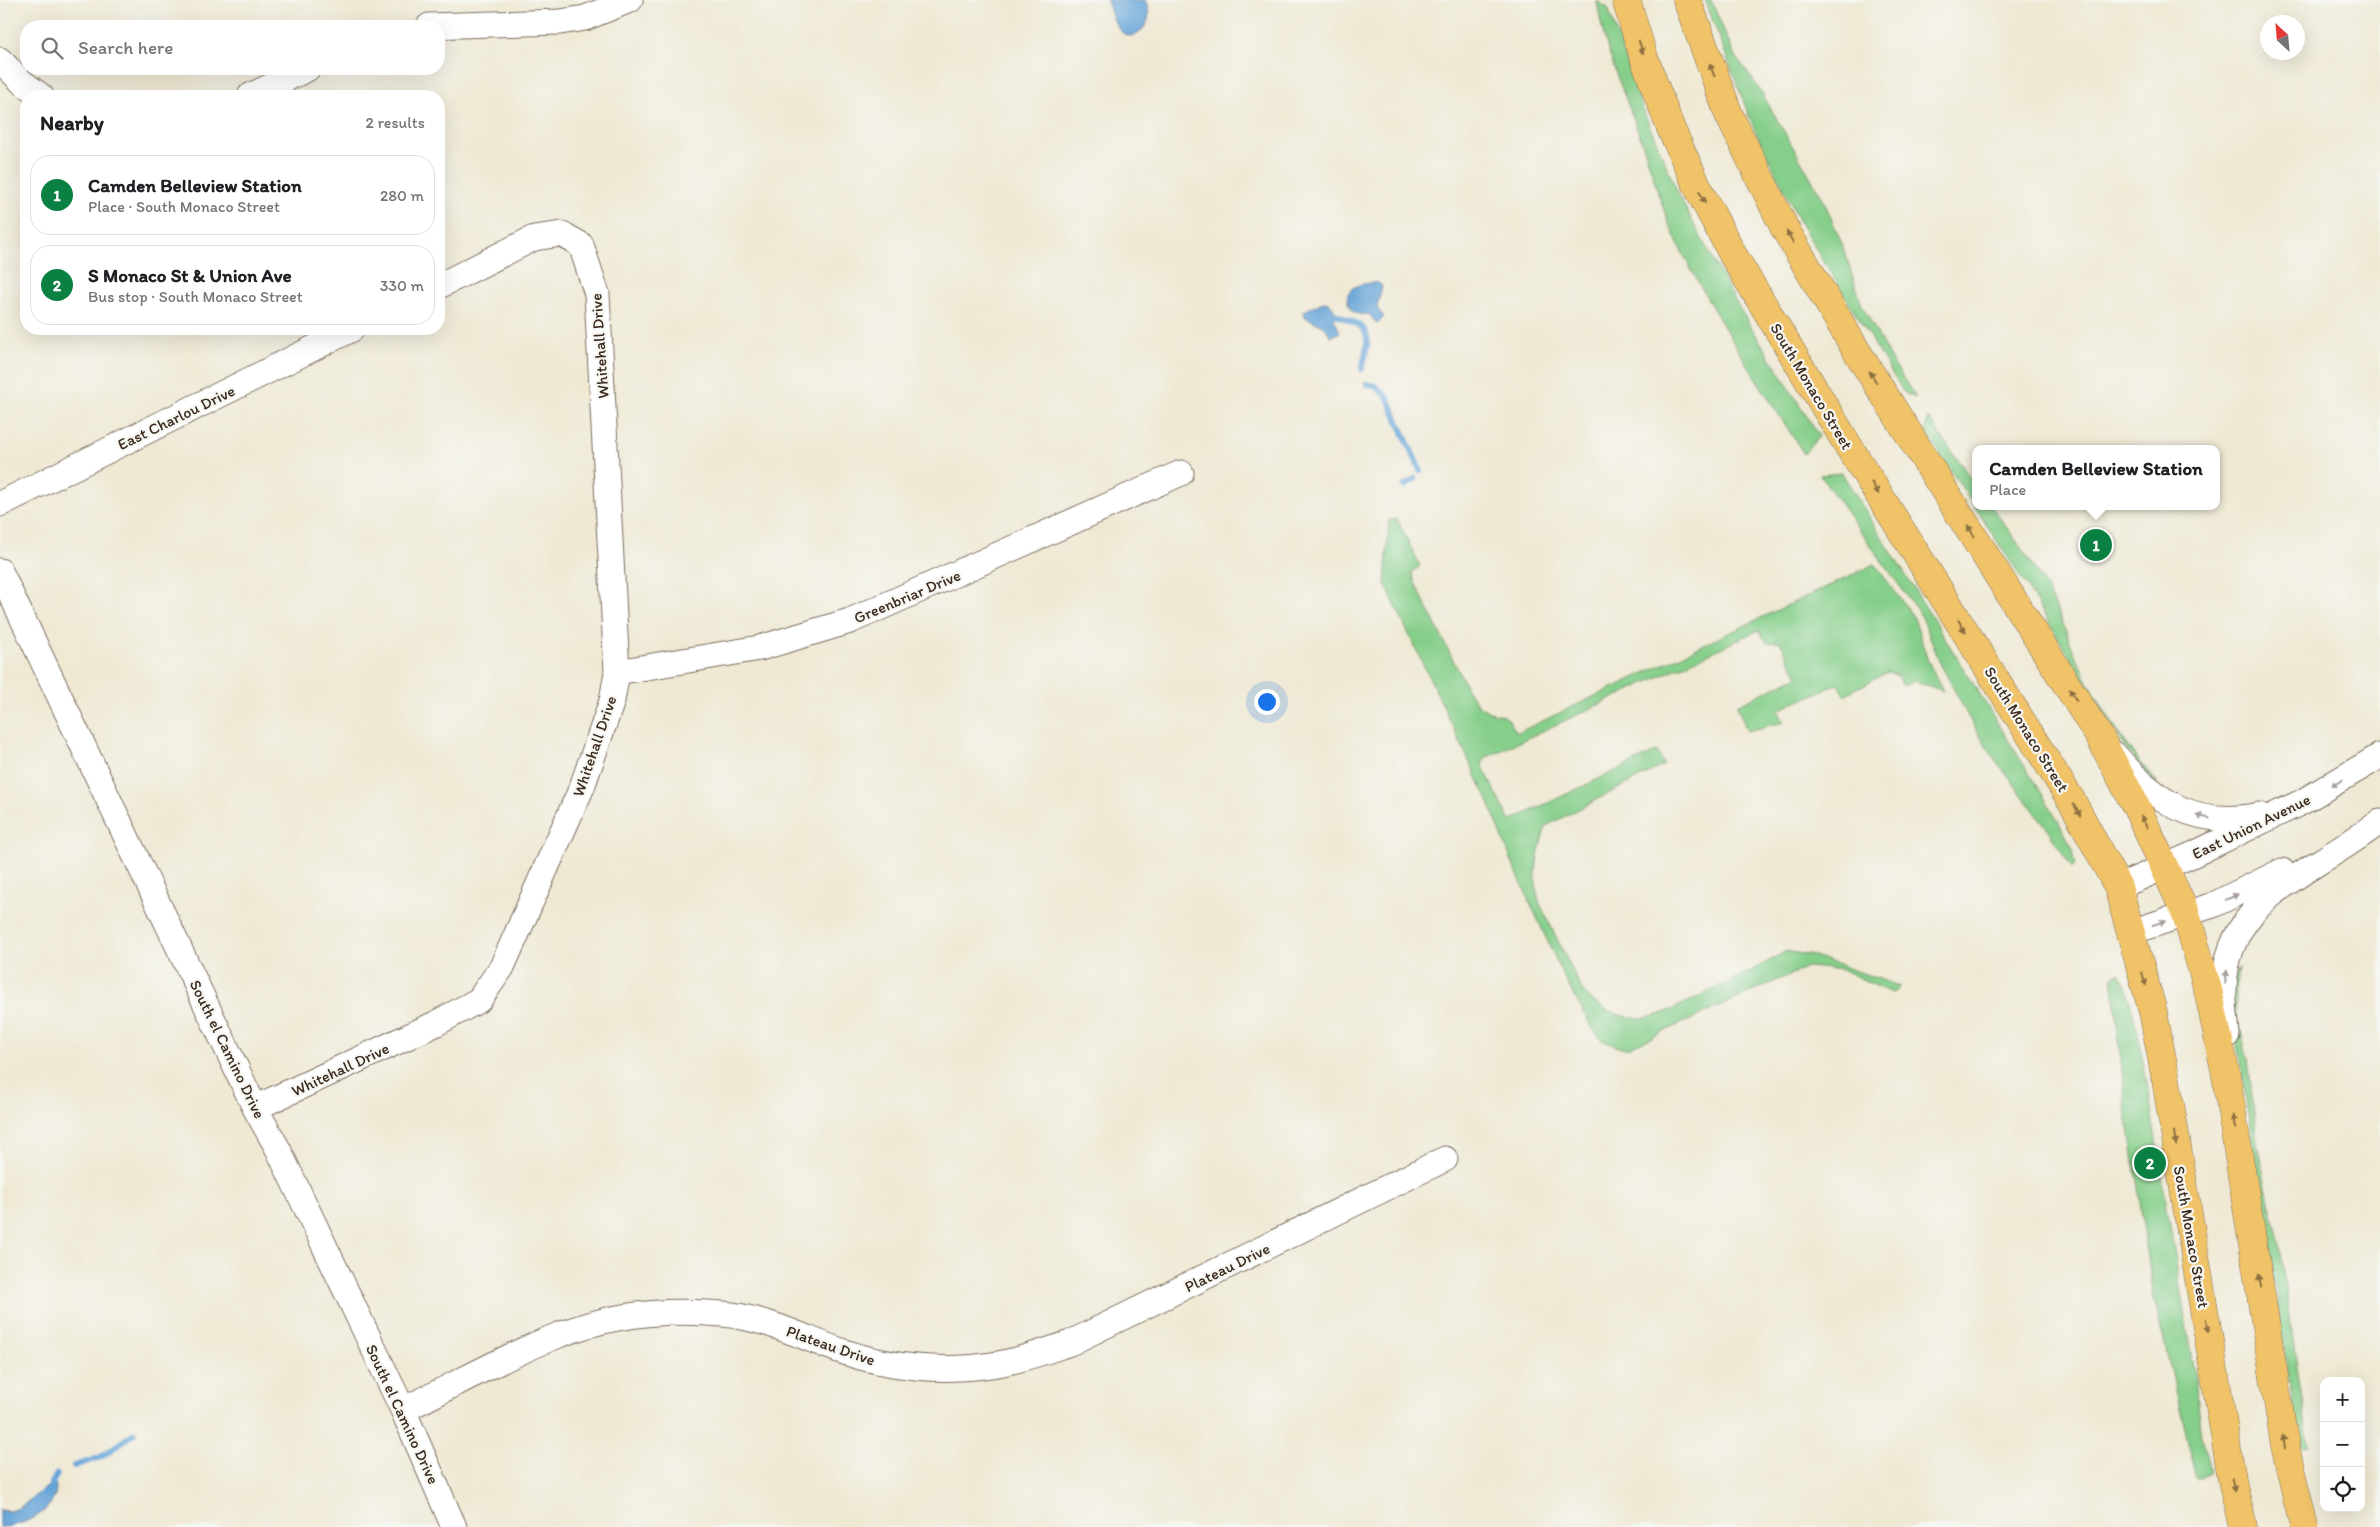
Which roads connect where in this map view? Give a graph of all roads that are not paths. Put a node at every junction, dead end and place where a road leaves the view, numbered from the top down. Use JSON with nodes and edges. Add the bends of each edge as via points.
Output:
{"nodes":[{"id":1,"x":630,"y":0,"type":"edge"},
{"id":2,"x":1626,"y":0,"type":"edge"},
{"id":3,"x":1688,"y":0,"type":"edge"},
{"id":4,"x":445,"y":26,"type":"edge"},
{"id":5,"x":0,"y":60,"type":"edge"},
{"id":6,"x":294,"y":75,"type":"edge"},
{"id":7,"x":33,"y":90,"type":"edge"},
{"id":8,"x":263,"y":90,"type":"edge"},
{"id":9,"x":445,"y":283,"type":"edge"},
{"id":10,"x":340,"y":335,"type":"edge"},
{"id":11,"x":1181,"y":473,"type":"dead end"},
{"id":12,"x":0,"y":504,"type":"edge"},
{"id":13,"x":0,"y":571,"type":"edge"},
{"id":14,"x":617,"y":672,"type":"junction"},
{"id":15,"x":2099,"y":736,"type":"junction"},
{"id":16,"x":2380,"y":756,"type":"edge"},
{"id":17,"x":2302,"y":802,"type":"junction"},
{"id":18,"x":2380,"y":821,"type":"edge"},
{"id":19,"x":2165,"y":866,"type":"junction"},
{"id":20,"x":2118,"y":887,"type":"junction"},
{"id":21,"x":2186,"y":914,"type":"junction"},
{"id":22,"x":2131,"y":932,"type":"junction"},
{"id":23,"x":2229,"y":1095,"type":"junction"},
{"id":24,"x":256,"y":1108,"type":"junction"},
{"id":25,"x":1445,"y":1159,"type":"dead end"},
{"id":26,"x":403,"y":1410,"type":"junction"},
{"id":27,"x":454,"y":1527,"type":"edge"},
{"id":28,"x":2243,"y":1527,"type":"edge"},
{"id":29,"x":2304,"y":1527,"type":"edge"}],
"edges":[{"from":1,"to":4,"type":"street","via":[[603,12],[560,22]]},
{"from":2,"to":20,"type":"main road","name":"South Monaco Street","one_way":true,"via":[[1671,129],[1733,255],[1844,439],[2073,803]]},
{"from":15,"to":3,"type":"main road","one_way":true,"via":[[1898,418],[1797,250],[1730,115]]},
{"from":5,"to":7,"type":"street"},
{"from":6,"to":8,"type":"street"},
{"from":9,"to":14,"type":"street","name":"Whitehall Drive","via":[[534,238],[562,234],[581,245],[597,294]]},
{"from":10,"to":12,"type":"street","name":"East Charlou Drive"},
{"from":11,"to":14,"type":"street","name":"Greenbriar Drive","via":[[850,621],[760,648]]},
{"from":13,"to":24,"type":"street","name":"South el Camino Drive"},
{"from":14,"to":24,"type":"street","name":"Whitehall Drive","via":[[612,700],[582,787],[502,967],[479,1000]]},
{"from":17,"to":15,"type":"street","one_way":true,"via":[[2246,818],[2198,816],[2163,801],[2153,793]]},
{"from":19,"to":15,"type":"main road","one_way":true},
{"from":16,"to":17,"type":"street","name":"East Union Avenue","one_way":true},
{"from":17,"to":19,"type":"street","name":"East Union Avenue"},
{"from":21,"to":18,"type":"street","one_way":true,"via":[[2243,891]]},
{"from":23,"to":18,"type":"street","one_way":true,"via":[[2224,989],[2228,958],[2239,930],[2256,907],[2278,888]]},
{"from":19,"to":20,"type":"street","name":"East Union Avenue"},
{"from":19,"to":21,"type":"main road"},
{"from":20,"to":22,"type":"main road","name":"South Monaco Street"},
{"from":22,"to":21,"type":"street","one_way":true},
{"from":21,"to":23,"type":"main road","via":[[2208,990]]},
{"from":22,"to":28,"type":"main road","name":"South Monaco Street","one_way":true,"via":[[2153,1012],[2166,1080],[2233,1485]]},
{"from":29,"to":23,"type":"main road","one_way":true,"via":[[2285,1446]]},
{"from":24,"to":26,"type":"street","name":"South el Camino Drive"},
{"from":25,"to":26,"type":"street","name":"Plateau Drive","via":[[1070,1343],[1018,1360],[961,1367],[918,1367],[842,1352],[770,1323],[724,1314],[637,1314],[560,1334]]},
{"from":26,"to":27,"type":"street","name":"South el Camino Drive"}]}
